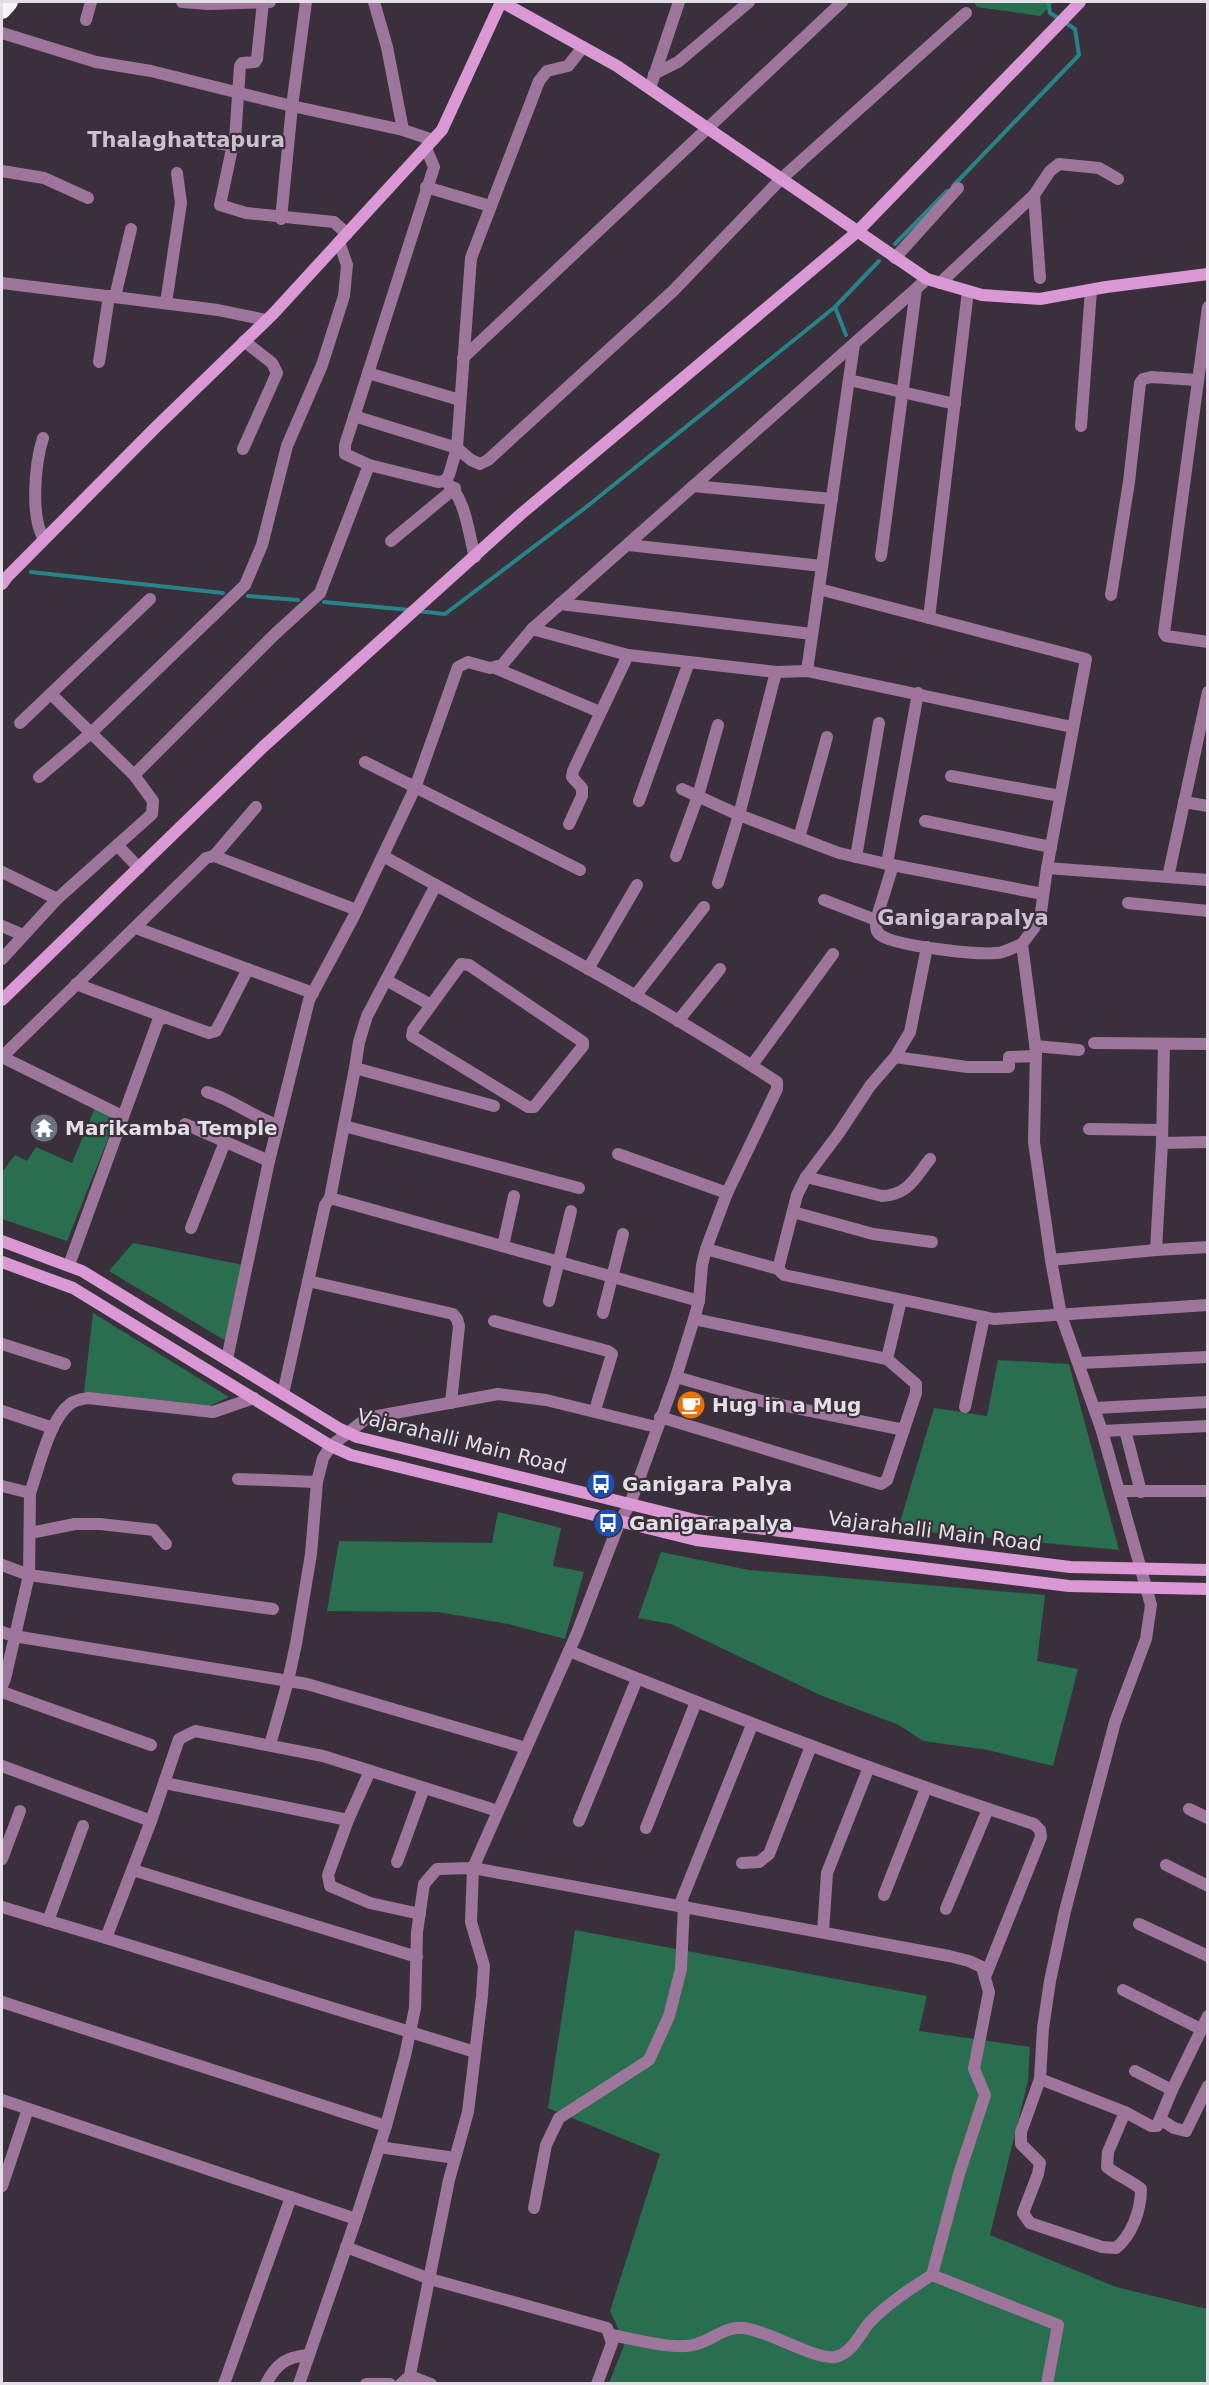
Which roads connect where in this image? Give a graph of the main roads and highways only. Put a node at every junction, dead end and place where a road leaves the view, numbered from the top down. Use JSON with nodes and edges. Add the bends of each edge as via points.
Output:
{"nodes":[{"id":1,"x":9,"y":2,"type":"edge"},
{"id":2,"x":2,"y":10,"type":"edge"}],
"edges":[{"from":1,"to":2,"type":"highway"}]}
